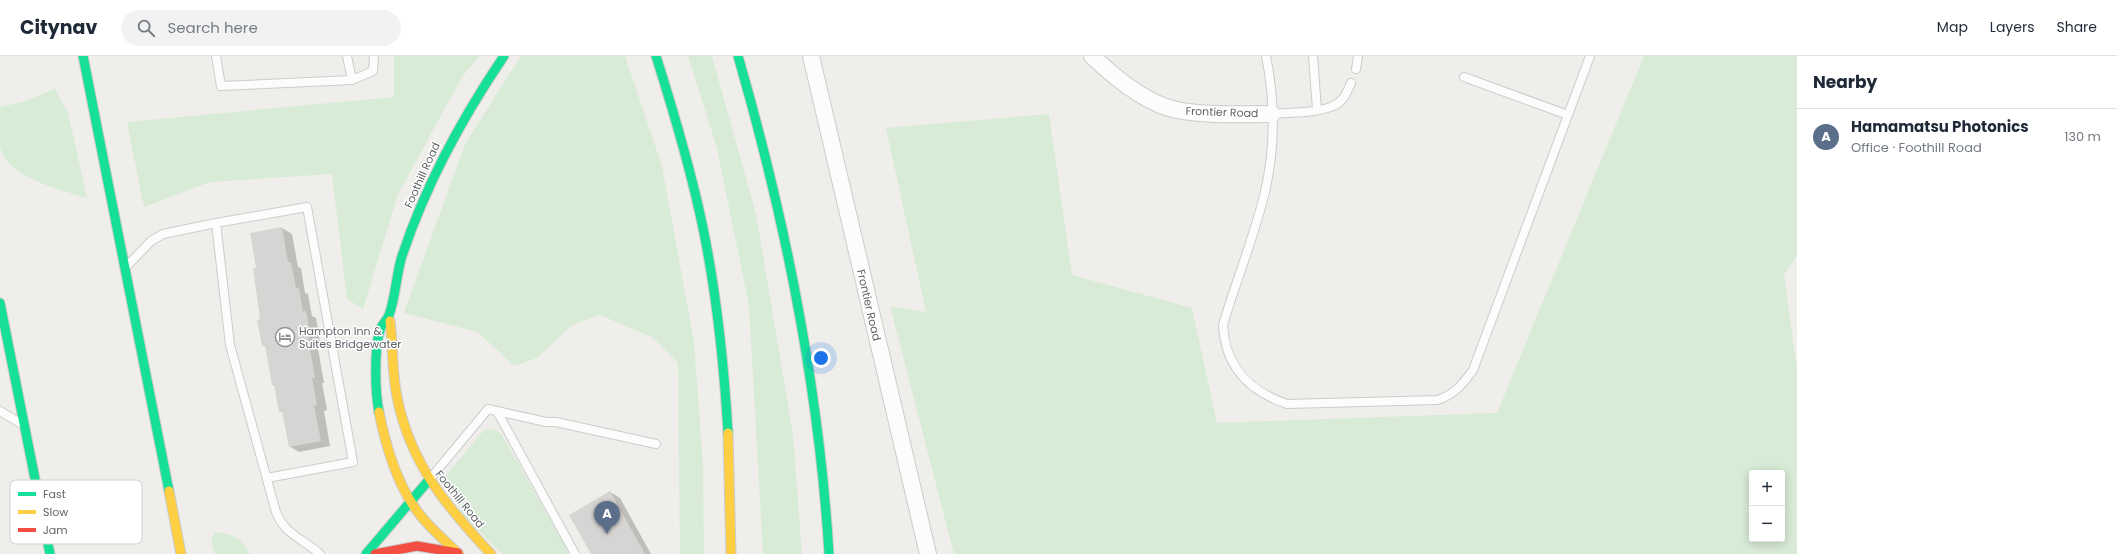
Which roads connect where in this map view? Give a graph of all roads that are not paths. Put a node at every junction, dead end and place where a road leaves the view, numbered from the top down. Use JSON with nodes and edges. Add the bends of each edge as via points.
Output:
{"nodes":[{"id":1,"x":83,"y":56,"type":"edge"},
{"id":2,"x":216,"y":56,"type":"edge"},
{"id":3,"x":347,"y":56,"type":"edge"},
{"id":4,"x":374,"y":56,"type":"edge"},
{"id":5,"x":504,"y":56,"type":"edge"},
{"id":6,"x":656,"y":56,"type":"edge"},
{"id":7,"x":738,"y":56,"type":"edge"},
{"id":8,"x":811,"y":56,"type":"edge"},
{"id":9,"x":1092,"y":56,"type":"edge"},
{"id":10,"x":1266,"y":56,"type":"edge"},
{"id":11,"x":1313,"y":56,"type":"edge"},
{"id":12,"x":1358,"y":56,"type":"edge"},
{"id":13,"x":1590,"y":56,"type":"edge"},
{"id":14,"x":1356,"y":69,"type":"dead end"},
{"id":15,"x":1464,"y":77,"type":"dead end"},
{"id":16,"x":352,"y":80,"type":"junction"},
{"id":17,"x":1351,"y":83,"type":"dead end"},
{"id":18,"x":1317,"y":110,"type":"junction"},
{"id":19,"x":1272,"y":114,"type":"junction"},
{"id":20,"x":1568,"y":115,"type":"junction"},
{"id":21,"x":216,"y":223,"type":"junction"},
{"id":22,"x":126,"y":267,"type":"junction"},
{"id":23,"x":0,"y":303,"type":"edge"},
{"id":24,"x":389,"y":316,"type":"junction"},
{"id":25,"x":0,"y":411,"type":"edge"},
{"id":26,"x":498,"y":413,"type":"junction"},
{"id":27,"x":24,"y":425,"type":"junction"},
{"id":28,"x":656,"y":444,"type":"dead end"},
{"id":29,"x":267,"y":478,"type":"junction"},
{"id":30,"x":35,"y":480,"type":"edge"},
{"id":31,"x":428,"y":481,"type":"junction"},
{"id":32,"x":411,"y":502,"type":"junction"},
{"id":33,"x":48,"y":544,"type":"edge"},
{"id":34,"x":458,"y":553,"type":"edge"},
{"id":35,"x":50,"y":554,"type":"edge"},
{"id":36,"x":182,"y":554,"type":"edge"},
{"id":37,"x":320,"y":554,"type":"edge"},
{"id":38,"x":366,"y":554,"type":"edge"},
{"id":39,"x":375,"y":554,"type":"edge"},
{"id":40,"x":491,"y":554,"type":"edge"},
{"id":41,"x":574,"y":554,"type":"edge"},
{"id":42,"x":731,"y":554,"type":"edge"},
{"id":43,"x":829,"y":554,"type":"edge"},
{"id":44,"x":928,"y":554,"type":"edge"}],
"edges":[{"from":1,"to":22,"type":"main road"},
{"from":2,"to":16,"type":"lane","via":[[222,86]]},
{"from":3,"to":16,"type":"lane"},
{"from":4,"to":16,"type":"lane","via":[[374,71]]},
{"from":5,"to":24,"type":"main road","name":"Foothill Road","via":[[471,105],[434,175],[402,257]]},
{"from":6,"to":42,"type":"main road","via":[[694,188],[714,288],[725,371],[729,432]]},
{"from":7,"to":43,"type":"main road","via":[[777,209],[794,291],[812,404]]},
{"from":8,"to":44,"type":"street","name":"Frontier Road"},
{"from":9,"to":19,"type":"street","name":"Frontier Road","via":[[1113,76],[1145,97],[1176,110],[1218,114]]},
{"from":10,"to":19,"type":"lane"},
{"from":11,"to":18,"type":"lane"},
{"from":12,"to":14,"type":"lane"},
{"from":13,"to":20,"type":"lane"},
{"from":15,"to":20,"type":"lane"},
{"from":17,"to":18,"type":"lane","via":[[1338,104]]},
{"from":18,"to":19,"type":"lane"},
{"from":19,"to":20,"type":"lane","via":[[1273,136],[1265,192],[1223,325],[1227,353],[1235,368],[1269,398],[1288,404],[1437,400],[1448,397],[1462,385],[1473,370]]},
{"from":21,"to":22,"type":"lane","via":[[163,234],[151,241]]},
{"from":21,"to":29,"type":"lane","via":[[230,345]]},
{"from":21,"to":29,"type":"lane","via":[[307,207],[354,462]]},
{"from":22,"to":36,"type":"main road"},
{"from":23,"to":27,"type":"main road","via":[[8,359]]},
{"from":24,"to":31,"type":"main road","name":"Foothill Road","via":[[397,397],[402,419],[416,458]]},
{"from":24,"to":32,"type":"main road","name":"Foothill Road","via":[[380,330],[376,356],[375,383],[378,409],[383,434],[395,468]]},
{"from":25,"to":27,"type":"lane"},
{"from":26,"to":28,"type":"lane","via":[[556,422]]},
{"from":26,"to":31,"type":"lane","via":[[488,409]]},
{"from":26,"to":41,"type":"lane"},
{"from":27,"to":30,"type":"main road"},
{"from":29,"to":37,"type":"lane","via":[[280,523],[287,531]]},
{"from":31,"to":32,"type":"main road"},
{"from":31,"to":40,"type":"main road","name":"Foothill Road","via":[[450,510]]},
{"from":32,"to":34,"type":"main road","name":"Foothill Road","via":[[433,529]]},
{"from":32,"to":38,"type":"main road"},
{"from":33,"to":35,"type":"main road"},
{"from":34,"to":39,"type":"main road","via":[[417,546]]}]}
